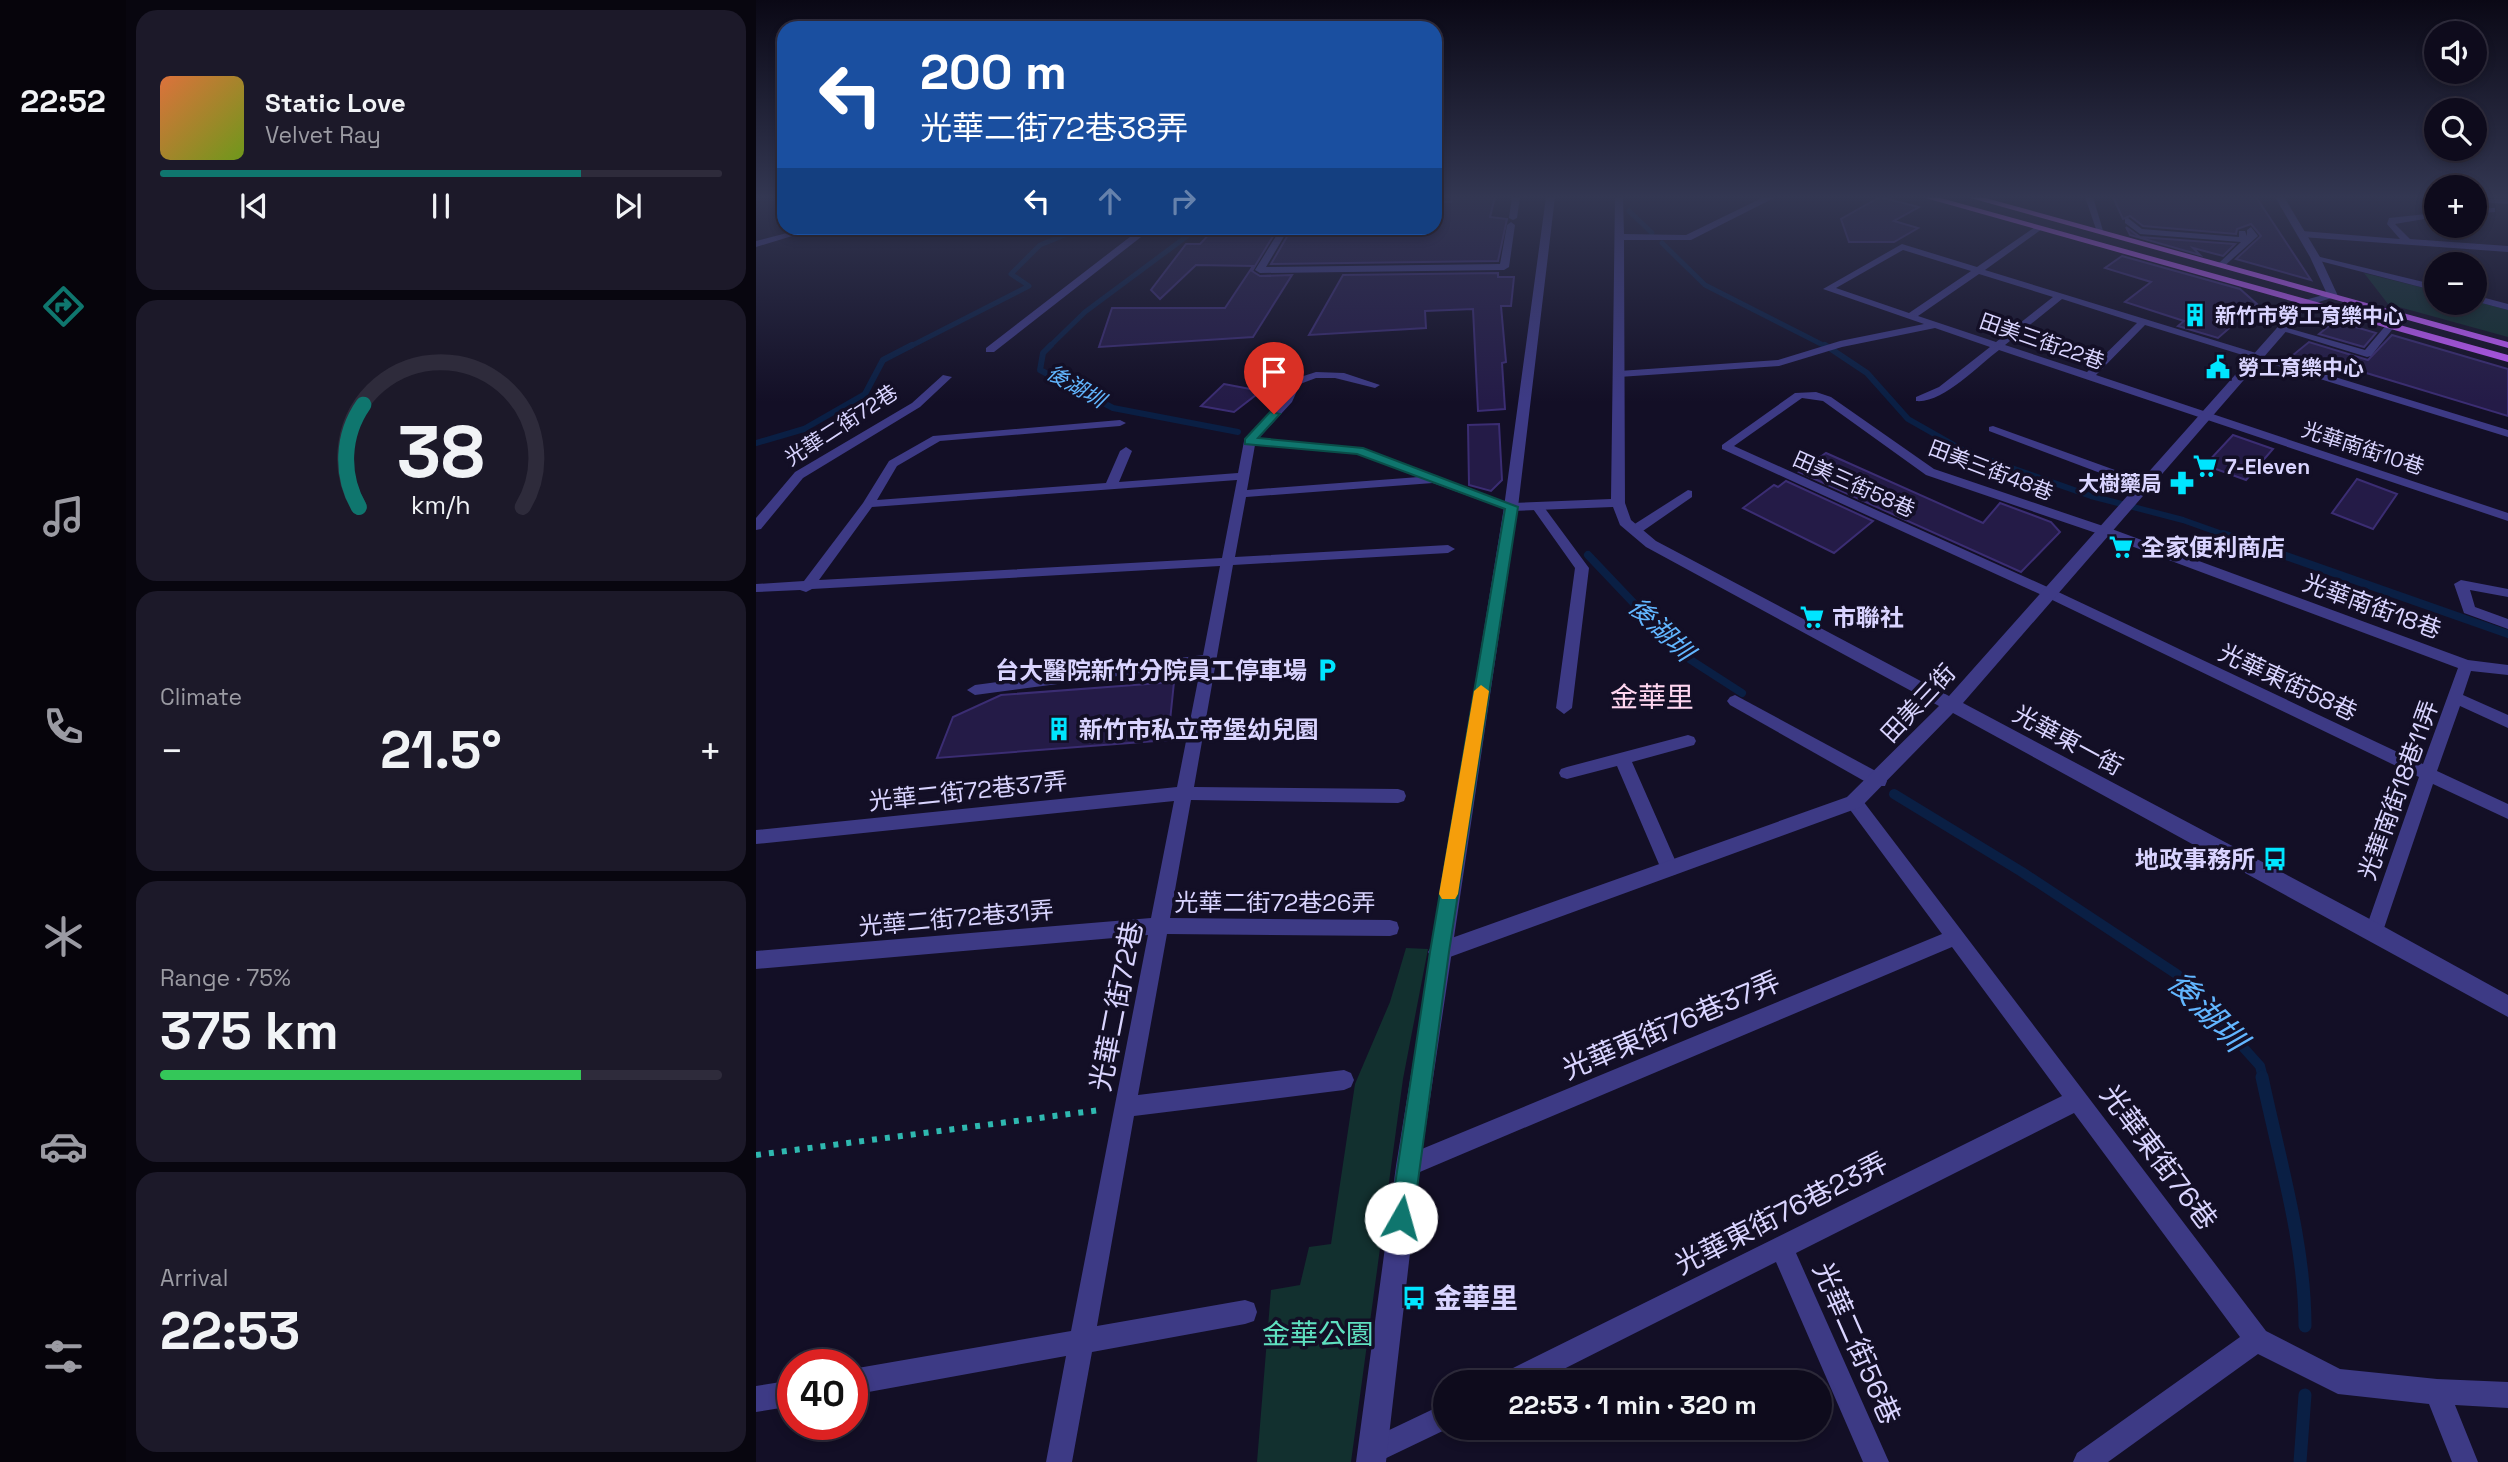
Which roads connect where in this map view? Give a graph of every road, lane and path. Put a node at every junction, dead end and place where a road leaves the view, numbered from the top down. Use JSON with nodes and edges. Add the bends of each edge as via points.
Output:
{"nodes":[{"id":1,"x":1099,"y":265,"type":"edge"},
{"id":2,"x":1263,"y":265,"type":"edge"},
{"id":3,"x":1504,"y":265,"type":"edge"},
{"id":4,"x":1542,"y":265,"type":"edge"},
{"id":5,"x":1619,"y":265,"type":"edge"},
{"id":6,"x":1870,"y":265,"type":"edge"},
{"id":7,"x":1962,"y":265,"type":"edge"},
{"id":8,"x":1985,"y":265,"type":"edge"},
{"id":9,"x":2169,"y":265,"type":"edge"},
{"id":10,"x":2222,"y":265,"type":"edge"},
{"id":11,"x":2319,"y":265,"type":"edge"},
{"id":12,"x":2347,"y":265,"type":"edge"},
{"id":13,"x":1978,"y":270,"type":"junction"},
{"id":14,"x":2424,"y":285,"type":"edge"},
{"id":15,"x":2060,"y":296,"type":"junction"},
{"id":16,"x":2333,"y":296,"type":"junction"},
{"id":17,"x":2487,"y":301,"type":"edge"},
{"id":18,"x":2305,"y":303,"type":"junction"},
{"id":19,"x":2508,"y":307,"type":"edge"},
{"id":20,"x":1910,"y":317,"type":"junction"},
{"id":21,"x":2143,"y":322,"type":"junction"},
{"id":22,"x":1935,"y":325,"type":"junction"},
{"id":23,"x":2390,"y":326,"type":"junction"},
{"id":24,"x":2281,"y":329,"type":"junction"},
{"id":25,"x":2508,"y":345,"type":"edge"},
{"id":26,"x":1999,"y":346,"type":"junction"},
{"id":27,"x":990,"y":350,"type":"dead end"},
{"id":28,"x":2257,"y":357,"type":"junction"},
{"id":29,"x":2508,"y":359,"type":"edge"},
{"id":30,"x":1619,"y":374,"type":"junction"},
{"id":31,"x":947,"y":377,"type":"dead end"},
{"id":32,"x":2089,"y":377,"type":"junction"},
{"id":33,"x":1375,"y":385,"type":"dead end"},
{"id":34,"x":1799,"y":396,"type":"joint"},
{"id":35,"x":1920,"y":400,"type":"dead end"},
{"id":36,"x":2205,"y":416,"type":"junction"},
{"id":37,"x":1119,"y":423,"type":"dead end"},
{"id":38,"x":1993,"y":429,"type":"dead end"},
{"id":39,"x":2508,"y":434,"type":"edge"},
{"id":40,"x":1250,"y":441,"type":"junction"},
{"id":41,"x":1126,"y":451,"type":"dead end"},
{"id":42,"x":1243,"y":475,"type":"junction"},
{"id":43,"x":1435,"y":479,"type":"junction"},
{"id":44,"x":2144,"y":485,"type":"junction"},
{"id":45,"x":1111,"y":486,"type":"junction"},
{"id":46,"x":1240,"y":494,"type":"junction"},
{"id":47,"x":1688,"y":494,"type":"dead end"},
{"id":48,"x":1618,"y":503,"type":"junction"},
{"id":49,"x":868,"y":504,"type":"junction"},
{"id":50,"x":1537,"y":506,"type":"junction"},
{"id":51,"x":1511,"y":507,"type":"junction"},
{"id":52,"x":2508,"y":517,"type":"edge"},
{"id":53,"x":759,"y":519,"type":"edge"},
{"id":54,"x":1635,"y":530,"type":"junction"},
{"id":55,"x":2104,"y":531,"type":"junction"},
{"id":56,"x":1448,"y":549,"type":"dead end"},
{"id":57,"x":1227,"y":561,"type":"junction"},
{"id":58,"x":756,"y":588,"type":"edge"},
{"id":59,"x":806,"y":588,"type":"junction"},
{"id":60,"x":2049,"y":593,"type":"junction"},
{"id":61,"x":2508,"y":593,"type":"edge"},
{"id":62,"x":2508,"y":624,"type":"edge"},
{"id":63,"x":1209,"y":659,"type":"junction"},
{"id":64,"x":2466,"y":665,"type":"junction"},
{"id":65,"x":2508,"y":670,"type":"edge"},
{"id":66,"x":975,"y":690,"type":"dead end"},
{"id":67,"x":2457,"y":698,"type":"junction"},
{"id":68,"x":1735,"y":701,"type":"dead end"},
{"id":69,"x":1951,"y":705,"type":"junction"},
{"id":70,"x":1564,"y":708,"type":"dead end"},
{"id":71,"x":2508,"y":722,"type":"edge"},
{"id":72,"x":1688,"y":741,"type":"dead end"},
{"id":73,"x":1622,"y":758,"type":"junction"},
{"id":74,"x":1567,"y":773,"type":"dead end"},
{"id":75,"x":2427,"y":773,"type":"junction"},
{"id":76,"x":1879,"y":781,"type":"junction"},
{"id":77,"x":1184,"y":793,"type":"junction"},
{"id":78,"x":1398,"y":796,"type":"dead end"},
{"id":79,"x":1854,"y":802,"type":"junction"},
{"id":80,"x":2508,"y":812,"type":"edge"},
{"id":81,"x":756,"y":837,"type":"edge"},
{"id":82,"x":1670,"y":869,"type":"junction"},
{"id":83,"x":1160,"y":926,"type":"junction"},
{"id":84,"x":1390,"y":928,"type":"dead end"},
{"id":85,"x":2374,"y":931,"type":"junction"},
{"id":86,"x":1955,"y":937,"type":"junction"},
{"id":87,"x":1439,"y":952,"type":"junction"},
{"id":88,"x":756,"y":960,"type":"edge"},
{"id":89,"x":2508,"y":1007,"type":"edge"},
{"id":90,"x":1344,"y":1080,"type":"dead end"},
{"id":91,"x":2077,"y":1100,"type":"junction"},
{"id":92,"x":1125,"y":1107,"type":"junction"},
{"id":93,"x":756,"y":1155,"type":"edge"},
{"id":94,"x":1408,"y":1166,"type":"junction"},
{"id":95,"x":1783,"y":1248,"type":"junction"},
{"id":96,"x":1245,"y":1312,"type":"dead end"},
{"id":97,"x":1082,"y":1340,"type":"junction"},
{"id":98,"x":2257,"y":1340,"type":"junction"},
{"id":99,"x":1536,"y":1370,"type":"edge"},
{"id":100,"x":868,"y":1379,"type":"edge"},
{"id":101,"x":2437,"y":1392,"type":"junction"},
{"id":102,"x":2508,"y":1395,"type":"edge"},
{"id":103,"x":777,"y":1396,"type":"edge"},
{"id":104,"x":756,"y":1399,"type":"edge"},
{"id":105,"x":1433,"y":1423,"type":"edge"},
{"id":106,"x":1371,"y":1457,"type":"edge"},
{"id":107,"x":1059,"y":1462,"type":"edge"},
{"id":108,"x":1876,"y":1462,"type":"edge"},
{"id":109,"x":2086,"y":1462,"type":"edge"},
{"id":110,"x":2465,"y":1462,"type":"edge"}],
"edges":[{"from":1,"to":27,"type":"lane"},
{"from":2,"to":3,"type":"lane","via":[[1260,270]]},
{"from":4,"to":51,"type":"street"},
{"from":5,"to":30,"type":"street"},
{"from":6,"to":20,"type":"lane","name":"田美三街22巷","via":[[1828,289]]},
{"from":7,"to":13,"type":"lane","name":"田美三街22巷"},
{"from":8,"to":13,"type":"lane"},
{"from":9,"to":18,"type":"main road"},
{"from":10,"to":16,"type":"main road"},
{"from":11,"to":16,"type":"street"},
{"from":12,"to":14,"type":"lane"},
{"from":13,"to":15,"type":"lane"},
{"from":13,"to":20,"type":"lane"},
{"from":15,"to":21,"type":"lane"},
{"from":15,"to":26,"type":"lane"},
{"from":16,"to":18,"type":"street"},
{"from":16,"to":25,"type":"main road"},
{"from":17,"to":19,"type":"lane"},
{"from":18,"to":23,"type":"main road"},
{"from":18,"to":24,"type":"street","name":"田美三街"},
{"from":20,"to":22,"type":"lane","name":"田美三街22巷"},
{"from":21,"to":28,"type":"lane"},
{"from":21,"to":32,"type":"lane"},
{"from":22,"to":26,"type":"lane","name":"田美三街22巷"},
{"from":22,"to":30,"type":"lane","via":[[1837,344],[1779,363]]},
{"from":23,"to":24,"type":"lane","via":[[2367,355]]},
{"from":23,"to":29,"type":"main road"},
{"from":24,"to":28,"type":"street","name":"田美三街"},
{"from":26,"to":32,"type":"lane","name":"田美三街22巷"},
{"from":26,"to":35,"type":"lane","via":[[1943,389]]},
{"from":28,"to":36,"type":"street","name":"田美三街"},
{"from":28,"to":39,"type":"lane"},
{"from":30,"to":48,"type":"street"},
{"from":31,"to":53,"type":"lane","name":"光華二街72巷","via":[[916,405],[799,475]]},
{"from":32,"to":36,"type":"lane","name":"田美三街22巷"},
{"from":33,"to":40,"type":"lane","via":[[1325,372],[1295,382],[1288,400]]},
{"from":34,"to":55,"type":"lane","name":"田美三街48巷","via":[[1827,399],[1930,472]]},
{"from":34,"to":60,"type":"lane","name":"田美三街58巷","via":[[1726,447]]},
{"from":36,"to":44,"type":"street","name":"田美三街"},
{"from":36,"to":52,"type":"lane","name":"光華南街10巷"},
{"from":37,"to":49,"type":"lane","via":[[937,438],[893,464]]},
{"from":38,"to":44,"type":"lane"},
{"from":40,"to":42,"type":"lane","name":"光華二街72巷"},
{"from":40,"to":43,"type":"lane","via":[[1359,450]]},
{"from":41,"to":45,"type":"lane"},
{"from":42,"to":45,"type":"lane"},
{"from":42,"to":46,"type":"lane","name":"光華二街72巷"},
{"from":43,"to":46,"type":"lane"},
{"from":43,"to":51,"type":"lane"},
{"from":44,"to":55,"type":"street","name":"田美三街"},
{"from":45,"to":49,"type":"lane"},
{"from":46,"to":57,"type":"lane","name":"光華二街72巷"},
{"from":47,"to":54,"type":"lane"},
{"from":48,"to":50,"type":"street"},
{"from":48,"to":54,"type":"street","name":"光華東一街","via":[[1625,522]]},
{"from":49,"to":59,"type":"lane"},
{"from":50,"to":51,"type":"street"},
{"from":50,"to":70,"type":"lane","via":[[1582,568]]},
{"from":51,"to":87,"type":"street"},
{"from":54,"to":69,"type":"street","name":"光華東一街","via":[[1651,544]]},
{"from":55,"to":60,"type":"street","name":"田美三街"},
{"from":55,"to":64,"type":"lane","name":"光華南街18巷"},
{"from":56,"to":57,"type":"lane"},
{"from":57,"to":59,"type":"lane"},
{"from":57,"to":63,"type":"lane","name":"光華二街72巷"},
{"from":58,"to":59,"type":"lane"},
{"from":60,"to":69,"type":"street","name":"田美三街"},
{"from":60,"to":75,"type":"lane","name":"光華東街58巷"},
{"from":61,"to":62,"type":"lane","via":[[2460,584],[2469,610]]},
{"from":63,"to":66,"type":"lane"},
{"from":63,"to":77,"type":"lane","name":"光華二街72巷"},
{"from":64,"to":65,"type":"lane","name":"光華南街18巷"},
{"from":64,"to":67,"type":"lane","name":"光華南街18巷11弄"},
{"from":67,"to":71,"type":"lane"},
{"from":67,"to":75,"type":"lane","name":"光華南街18巷11弄"},
{"from":68,"to":76,"type":"lane"},
{"from":69,"to":76,"type":"street","name":"田美三街"},
{"from":69,"to":85,"type":"street","name":"光華東一街"},
{"from":72,"to":73,"type":"lane"},
{"from":73,"to":74,"type":"lane"},
{"from":73,"to":82,"type":"lane"},
{"from":75,"to":80,"type":"lane","name":"光華東街58巷"},
{"from":75,"to":85,"type":"lane","name":"光華南街18巷11弄"},
{"from":76,"to":79,"type":"street","name":"田美三街"},
{"from":77,"to":78,"type":"lane","name":"光華二街72巷37弄"},
{"from":77,"to":81,"type":"lane","name":"光華二街72巷37弄"},
{"from":77,"to":83,"type":"lane","name":"光華二街72巷"},
{"from":79,"to":82,"type":"street","name":"田美三街"},
{"from":79,"to":86,"type":"lane","name":"光華東街76巷"},
{"from":82,"to":87,"type":"street","name":"田美三街"},
{"from":83,"to":84,"type":"lane","name":"光華二街72巷26弄"},
{"from":83,"to":88,"type":"lane","name":"光華二街72巷31弄"},
{"from":83,"to":92,"type":"lane","name":"光華二街72巷"},
{"from":85,"to":89,"type":"street","name":"光華東一街"},
{"from":86,"to":91,"type":"lane","name":"光華東街76巷"},
{"from":86,"to":94,"type":"lane","name":"光華東街76巷37弄"},
{"from":87,"to":94,"type":"street"},
{"from":90,"to":92,"type":"lane"},
{"from":91,"to":95,"type":"lane","name":"光華東街76巷23弄"},
{"from":91,"to":98,"type":"lane","name":"光華東街76巷"},
{"from":92,"to":93,"type":"path"},
{"from":92,"to":97,"type":"lane","name":"光華二街72巷"},
{"from":94,"to":106,"type":"street"},
{"from":95,"to":99,"type":"lane","name":"光華東街76巷23弄"},
{"from":95,"to":108,"type":"lane","name":"光華二街56巷"},
{"from":96,"to":97,"type":"lane"},
{"from":97,"to":100,"type":"lane"},
{"from":97,"to":107,"type":"lane","name":"光華二街72巷"},
{"from":98,"to":101,"type":"lane","name":"光華東街76巷","via":[[2339,1381]]},
{"from":98,"to":109,"type":"lane"},
{"from":101,"to":102,"type":"lane","name":"光華東街76巷"},
{"from":101,"to":110,"type":"lane"},
{"from":103,"to":104,"type":"lane"},
{"from":105,"to":106,"type":"lane"}]}
